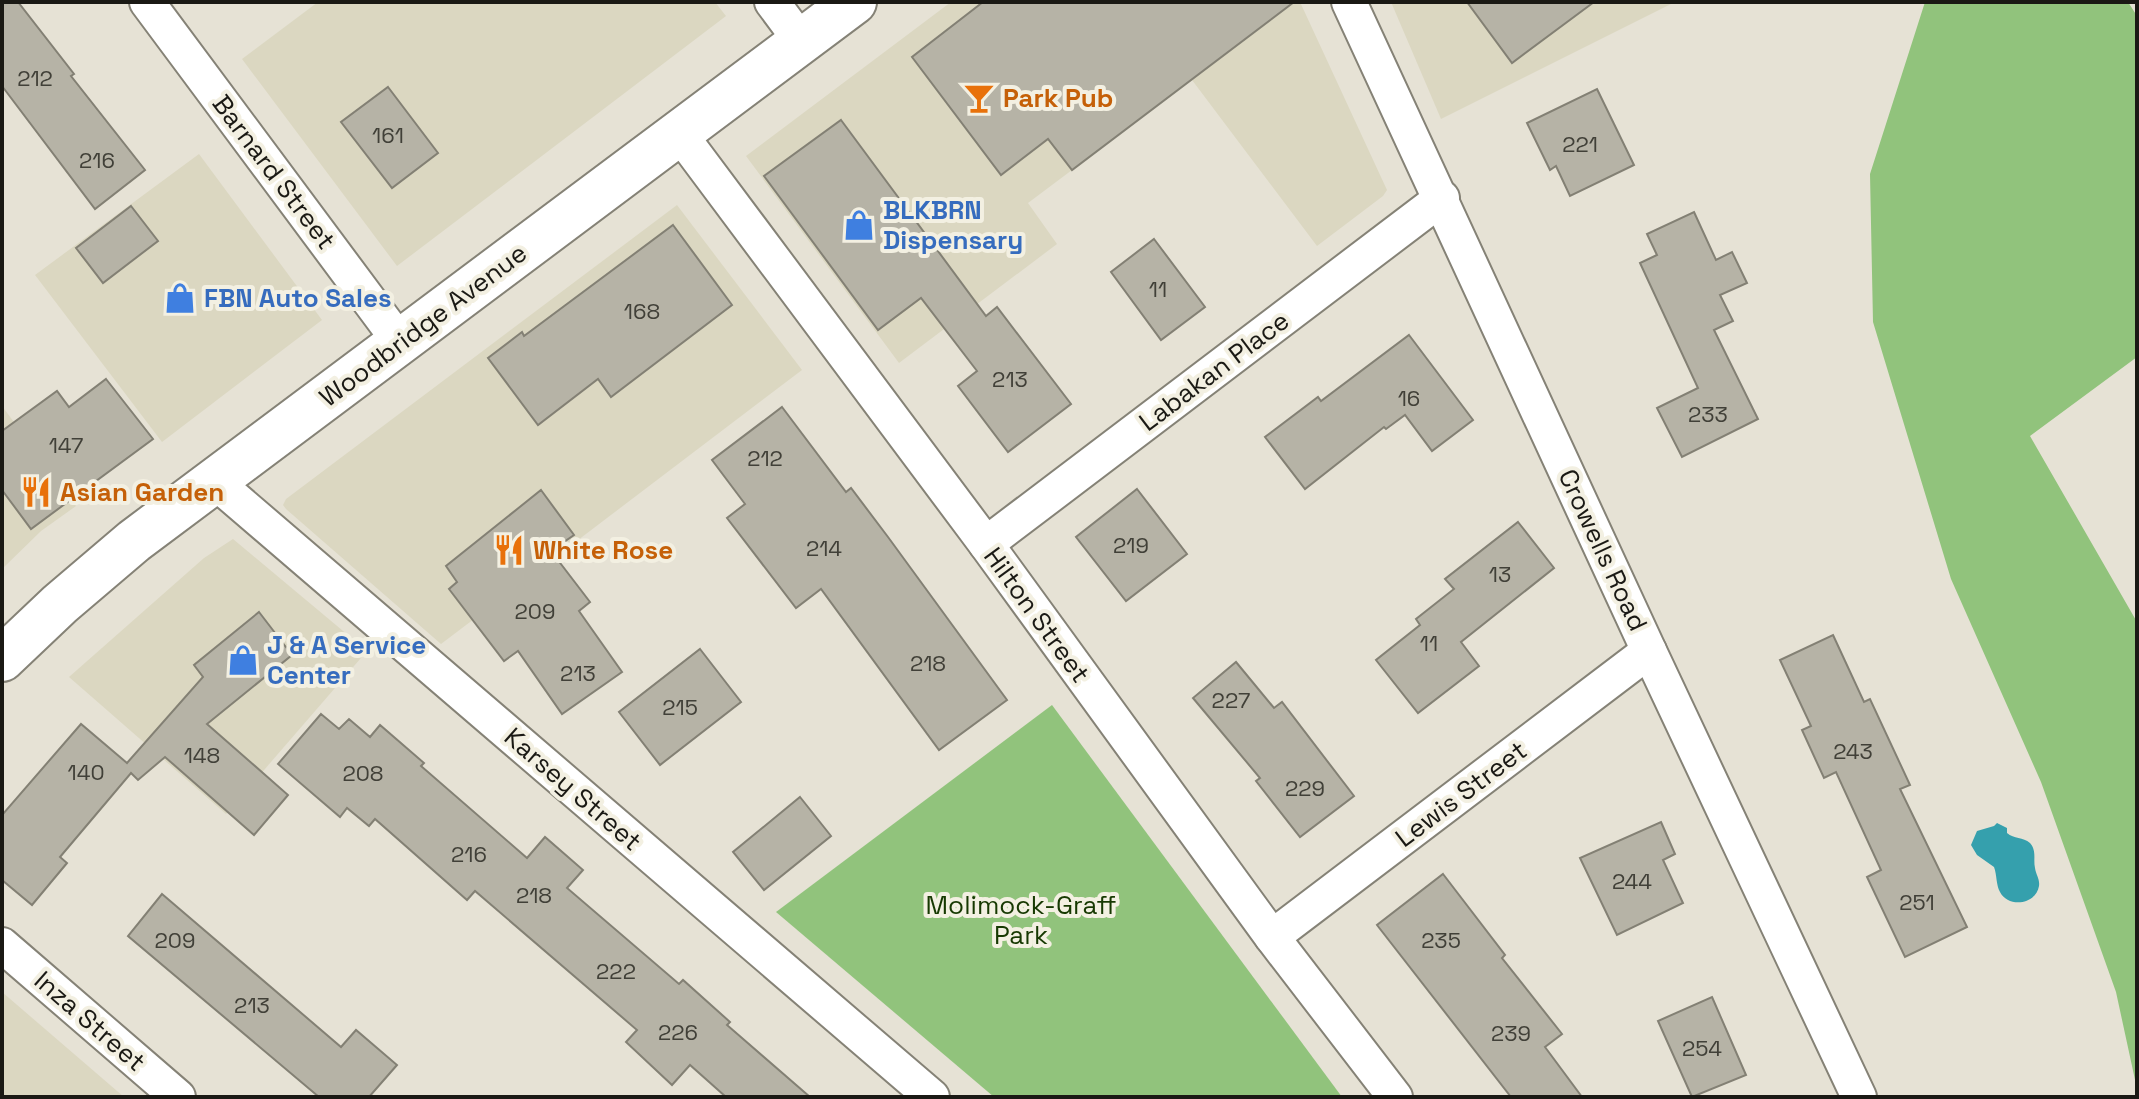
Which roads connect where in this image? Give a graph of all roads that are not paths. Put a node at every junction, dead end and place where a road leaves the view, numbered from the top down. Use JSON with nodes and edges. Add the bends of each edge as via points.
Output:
{"nodes":[{"id":1,"x":147,"y":2,"type":"edge"},
{"id":2,"x":772,"y":2,"type":"edge"},
{"id":3,"x":854,"y":2,"type":"edge"},
{"id":4,"x":1349,"y":2,"type":"edge"},
{"id":5,"x":801,"y":41,"type":"junction"},
{"id":6,"x":679,"y":133,"type":"junction"},
{"id":7,"x":1442,"y":198,"type":"junction"},
{"id":8,"x":400,"y":342,"type":"junction"},
{"id":9,"x":213,"y":480,"type":"junction"},
{"id":10,"x":986,"y":544,"type":"junction"},
{"id":11,"x":1649,"y":651,"type":"junction"},
{"id":12,"x":2,"y":658,"type":"edge"},
{"id":13,"x":1272,"y":937,"type":"junction"},
{"id":14,"x":2,"y":945,"type":"edge"},
{"id":15,"x":178,"y":1097,"type":"edge"},
{"id":16,"x":932,"y":1097,"type":"edge"},
{"id":17,"x":1395,"y":1097,"type":"edge"},
{"id":18,"x":1859,"y":1097,"type":"edge"}],
"edges":[{"from":1,"to":8,"type":"street","name":"Barnard Street"},
{"from":2,"to":5,"type":"street"},
{"from":3,"to":5,"type":"main road","name":"Woodbridge Avenue"},
{"from":4,"to":7,"type":"street","name":"Crowells Road"},
{"from":5,"to":6,"type":"main road","name":"Woodbridge Avenue"},
{"from":6,"to":8,"type":"main road","name":"Woodbridge Avenue"},
{"from":6,"to":10,"type":"street","name":"Hilton Street"},
{"from":7,"to":10,"type":"street","name":"Labakan Place"},
{"from":7,"to":11,"type":"street","name":"Crowells Road"},
{"from":8,"to":9,"type":"main road","name":"Woodbridge Avenue"},
{"from":9,"to":12,"type":"main road","name":"Woodbridge Avenue","via":[[134,541]]},
{"from":9,"to":16,"type":"street","name":"Karsey Street"},
{"from":10,"to":13,"type":"street","name":"Hilton Street"},
{"from":11,"to":13,"type":"street","name":"Lewis Street"},
{"from":11,"to":18,"type":"street","name":"Crowells Road"},
{"from":13,"to":17,"type":"street","name":"Hilton Street"},
{"from":14,"to":15,"type":"street","name":"Inza Street"}]}
